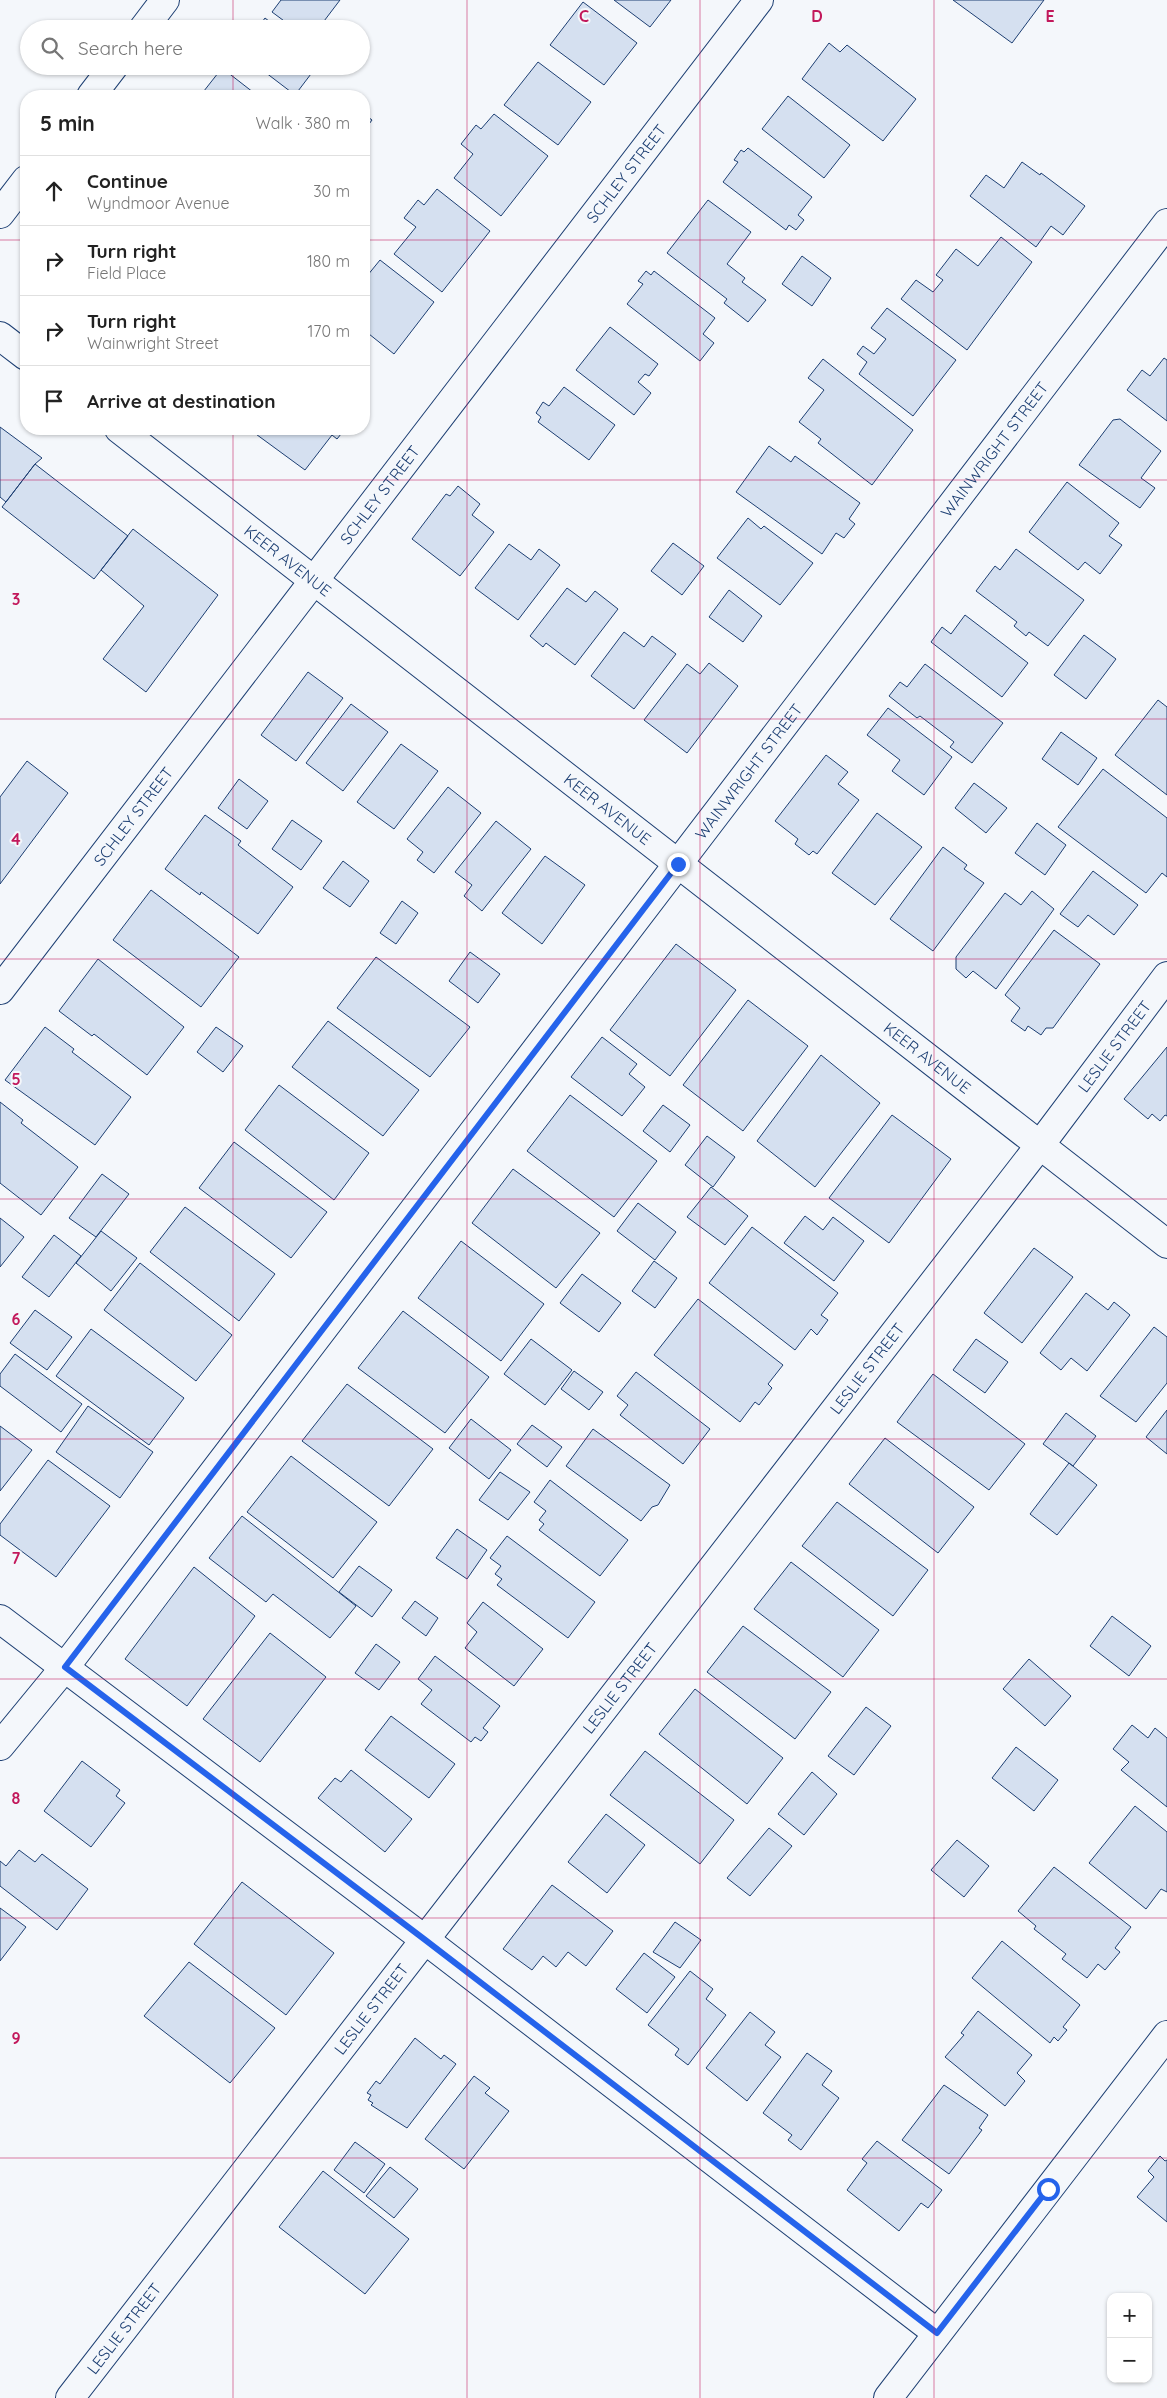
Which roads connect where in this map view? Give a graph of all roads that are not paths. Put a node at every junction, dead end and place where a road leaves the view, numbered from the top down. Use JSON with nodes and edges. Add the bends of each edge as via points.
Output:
{"nodes":[{"id":1,"x":165,"y":0,"type":"edge"},
{"id":2,"x":759,"y":0,"type":"edge"},
{"id":3,"x":150,"y":20,"type":"edge"},
{"id":4,"x":107,"y":75,"type":"edge"},
{"id":5,"x":96,"y":90,"type":"edge"},
{"id":6,"x":20,"y":188,"type":"edge"},
{"id":7,"x":0,"y":214,"type":"edge"},
{"id":8,"x":1167,"y":223,"type":"edge"},
{"id":9,"x":0,"y":336,"type":"edge"},
{"id":10,"x":20,"y":351,"type":"edge"},
{"id":11,"x":127,"y":435,"type":"edge"},
{"id":12,"x":314,"y":580,"type":"junction"},
{"id":13,"x":678,"y":864,"type":"junction"},
{"id":14,"x":1167,"y":976,"type":"edge"},
{"id":15,"x":0,"y":990,"type":"edge"},
{"id":16,"x":1040,"y":1145,"type":"junction"},
{"id":17,"x":1167,"y":1244,"type":"edge"},
{"id":18,"x":0,"y":1619,"type":"edge"},
{"id":19,"x":65,"y":1667,"type":"junction"},
{"id":20,"x":0,"y":1746,"type":"edge"},
{"id":21,"x":424,"y":1939,"type":"junction"},
{"id":22,"x":1167,"y":2035,"type":"edge"},
{"id":23,"x":937,"y":2333,"type":"junction"},
{"id":24,"x":70,"y":2398,"type":"edge"},
{"id":25,"x":888,"y":2398,"type":"edge"}],
"edges":[{"from":1,"to":3,"type":"street"},
{"from":2,"to":12,"type":"street","name":"SCHLEY STREET"},
{"from":4,"to":5,"type":"street"},
{"from":6,"to":7,"type":"street"},
{"from":8,"to":13,"type":"street","name":"WAINWRIGHT STREET"},
{"from":9,"to":10,"type":"street"},
{"from":11,"to":12,"type":"street","name":"KEER AVENUE"},
{"from":12,"to":13,"type":"street","name":"KEER AVENUE"},
{"from":12,"to":15,"type":"street","name":"SCHLEY STREET"},
{"from":13,"to":16,"type":"street","name":"KEER AVENUE"},
{"from":13,"to":19,"type":"street","name":"WAINWRIGHT STREET"},
{"from":14,"to":16,"type":"street","name":"LESLIE STREET"},
{"from":16,"to":17,"type":"street","name":"KEER AVENUE"},
{"from":16,"to":21,"type":"street","name":"LESLIE STREET"},
{"from":18,"to":19,"type":"street"},
{"from":19,"to":20,"type":"street","name":"WAINWRIGHT STREET"},
{"from":19,"to":21,"type":"street"},
{"from":21,"to":23,"type":"street"},
{"from":21,"to":24,"type":"street","name":"LESLIE STREET"},
{"from":22,"to":23,"type":"street"},
{"from":23,"to":25,"type":"street"}]}
